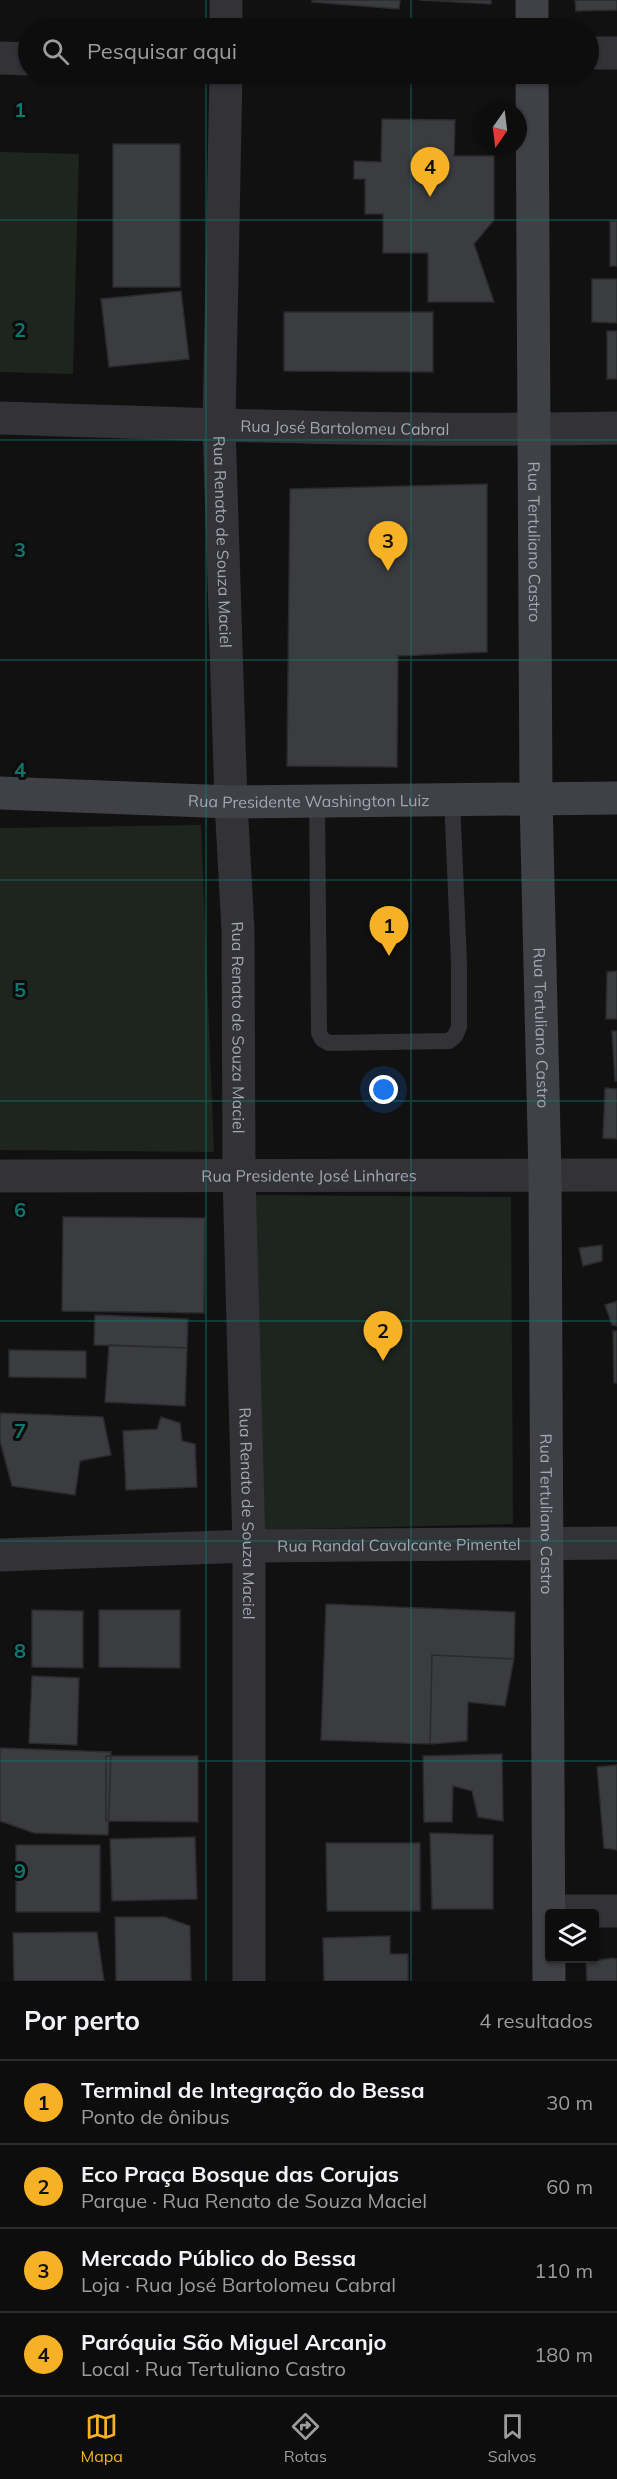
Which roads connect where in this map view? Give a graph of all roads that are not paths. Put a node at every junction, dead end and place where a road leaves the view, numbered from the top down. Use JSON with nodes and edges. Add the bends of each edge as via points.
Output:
{"nodes":[{"id":1,"x":226,"y":0,"type":"edge"},
{"id":2,"x":532,"y":0,"type":"edge"},
{"id":3,"x":226,"y":18,"type":"edge"},
{"id":4,"x":532,"y":18,"type":"edge"},
{"id":5,"x":599,"y":53,"type":"edge"},
{"id":6,"x":617,"y":53,"type":"edge"},
{"id":7,"x":0,"y":58,"type":"edge"},
{"id":8,"x":18,"y":58,"type":"edge"},
{"id":9,"x":226,"y":84,"type":"edge"},
{"id":10,"x":532,"y":84,"type":"edge"},
{"id":11,"x":0,"y":418,"type":"edge"},
{"id":12,"x":219,"y":426,"type":"junction"},
{"id":13,"x":617,"y":428,"type":"edge"},
{"id":14,"x":534,"y":429,"type":"junction"},
{"id":15,"x":0,"y":793,"type":"edge"},
{"id":16,"x":536,"y":798,"type":"junction"},
{"id":17,"x":617,"y":798,"type":"edge"},
{"id":18,"x":317,"y":800,"type":"junction"},
{"id":19,"x":452,"y":800,"type":"junction"},
{"id":20,"x":231,"y":802,"type":"junction"},
{"id":21,"x":545,"y":1175,"type":"junction"},
{"id":22,"x":617,"y":1175,"type":"edge"},
{"id":23,"x":0,"y":1176,"type":"edge"},
{"id":24,"x":239,"y":1176,"type":"junction"},
{"id":25,"x":547,"y":1543,"type":"junction"},
{"id":26,"x":617,"y":1544,"type":"edge"},
{"id":27,"x":249,"y":1546,"type":"junction"},
{"id":28,"x":0,"y":1555,"type":"edge"},
{"id":29,"x":549,"y":1909,"type":"edge"},
{"id":30,"x":599,"y":1911,"type":"edge"},
{"id":31,"x":617,"y":1911,"type":"edge"},
{"id":32,"x":549,"y":1963,"type":"edge"},
{"id":33,"x":249,"y":1981,"type":"edge"},
{"id":34,"x":549,"y":1981,"type":"edge"}],
"edges":[{"from":1,"to":3,"type":"street"},
{"from":2,"to":4,"type":"street"},
{"from":5,"to":6,"type":"street"},
{"from":7,"to":8,"type":"street"},
{"from":9,"to":12,"type":"street","name":"Rua Renato de Souza Maciel"},
{"from":10,"to":14,"type":"street","name":"Rua Tertuliano Castro"},
{"from":11,"to":12,"type":"street","name":"Rua José Bartolomeu Cabral"},
{"from":12,"to":14,"type":"street","name":"Rua José Bartolomeu Cabral"},
{"from":12,"to":20,"type":"street","name":"Rua Renato de Souza Maciel"},
{"from":13,"to":14,"type":"street","name":"Rua José Bartolomeu Cabral"},
{"from":14,"to":16,"type":"street","name":"Rua Tertuliano Castro"},
{"from":15,"to":20,"type":"street","name":"Rua Presidente Washington Luiz"},
{"from":16,"to":17,"type":"street","name":"Rua Presidente Washington Luiz"},
{"from":16,"to":19,"type":"street","name":"Rua Presidente Washington Luiz"},
{"from":16,"to":21,"type":"street","name":"Rua Tertuliano Castro"},
{"from":18,"to":19,"type":"street","name":"Rua Presidente Washington Luiz"},
{"from":18,"to":19,"type":"lane","via":[[319,1033],[329,1043],[374,1044],[449,1041],[459,1027]]},
{"from":18,"to":20,"type":"street","name":"Rua Presidente Washington Luiz"},
{"from":20,"to":24,"type":"street","name":"Rua Renato de Souza Maciel","via":[[238,930]]},
{"from":21,"to":22,"type":"street","name":"Rua Presidente José Linhares"},
{"from":21,"to":24,"type":"street","name":"Rua Presidente José Linhares"},
{"from":21,"to":25,"type":"street","name":"Rua Tertuliano Castro"},
{"from":23,"to":24,"type":"street","name":"Rua Presidente José Linhares"},
{"from":24,"to":27,"type":"street","name":"Rua Renato de Souza Maciel"},
{"from":25,"to":26,"type":"street","name":"Rua Randal Cavalcante Pimentel"},
{"from":25,"to":27,"type":"street","name":"Rua Randal Cavalcante Pimentel"},
{"from":25,"to":29,"type":"street","name":"Rua Tertuliano Castro"},
{"from":27,"to":28,"type":"street","name":"Rua Randal Cavalcante Pimentel"},
{"from":27,"to":33,"type":"street","name":"Rua Renato de Souza Maciel"},
{"from":30,"to":31,"type":"street"},
{"from":32,"to":34,"type":"street","name":"Rua Tertuliano Castro"}]}
